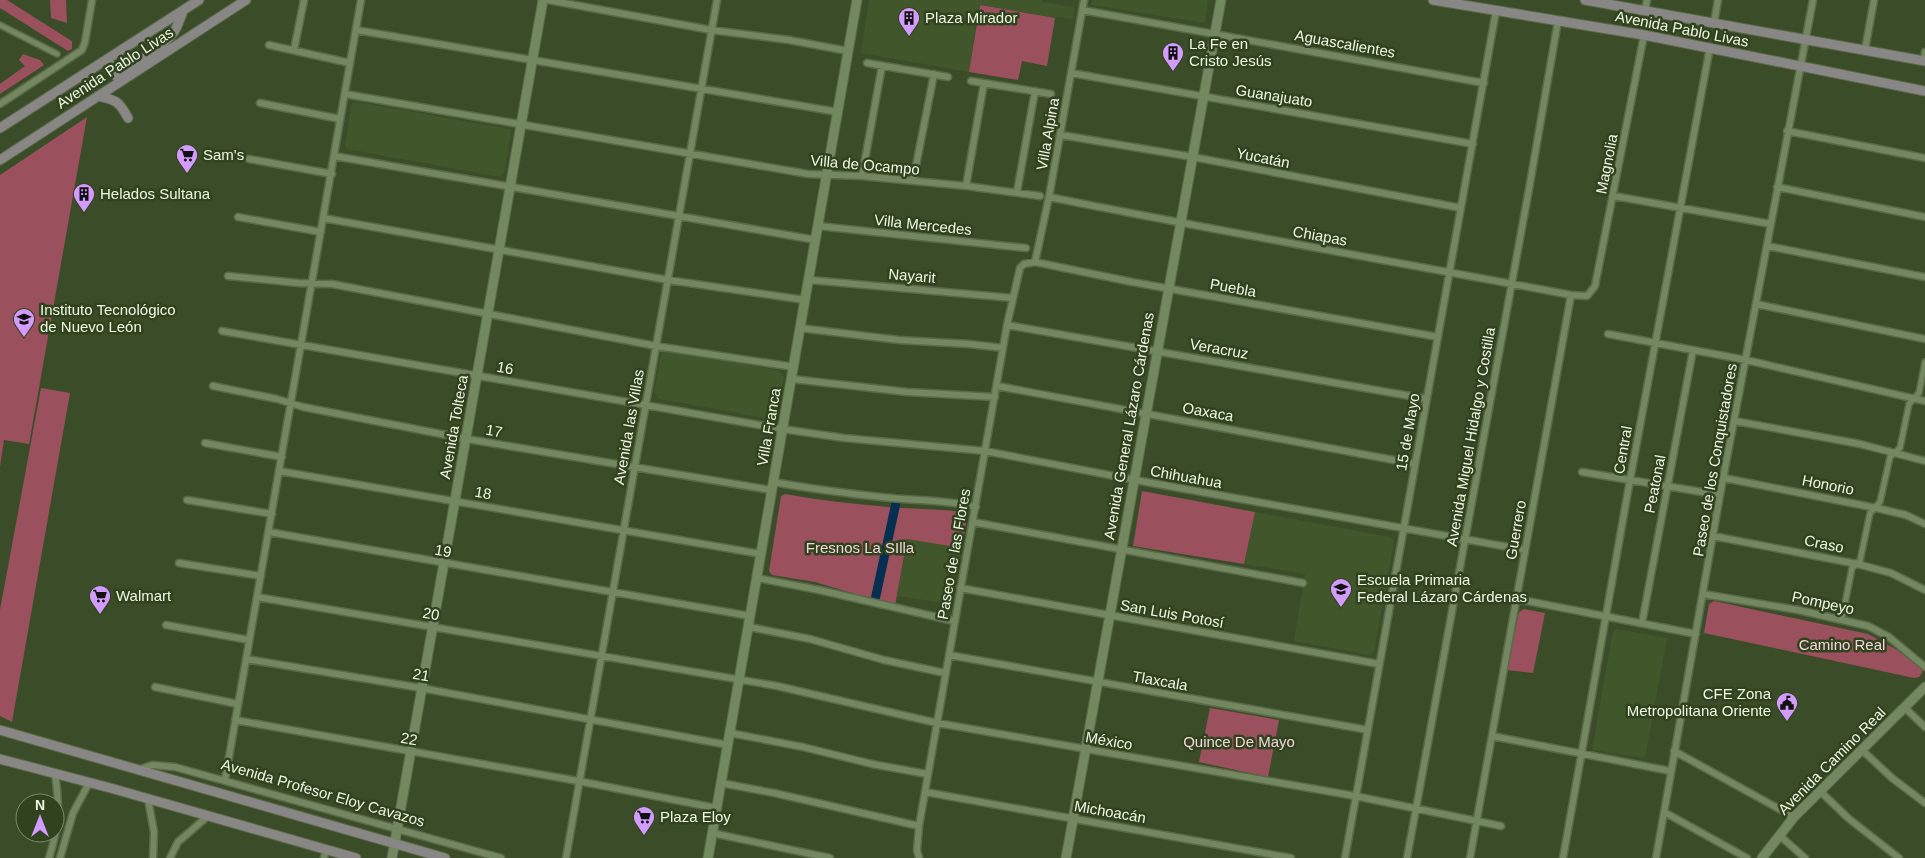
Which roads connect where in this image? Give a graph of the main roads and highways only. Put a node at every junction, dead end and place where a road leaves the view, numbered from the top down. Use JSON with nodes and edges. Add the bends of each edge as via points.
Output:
{"nodes":[{"id":1,"x":199,"y":0,"type":"edge"},
{"id":2,"x":246,"y":0,"type":"edge"},
{"id":3,"x":1433,"y":0,"type":"edge"},
{"id":4,"x":1585,"y":0,"type":"edge"},
{"id":5,"x":183,"y":11,"type":"junction"},
{"id":6,"x":1925,"y":58,"type":"edge"},
{"id":7,"x":107,"y":60,"type":"junction"},
{"id":8,"x":120,"y":82,"type":"junction"},
{"id":9,"x":1925,"y":91,"type":"edge"},
{"id":10,"x":98,"y":96,"type":"junction"},
{"id":11,"x":128,"y":118,"type":"dead end"},
{"id":12,"x":0,"y":128,"type":"edge"},
{"id":13,"x":0,"y":160,"type":"edge"},
{"id":14,"x":0,"y":730,"type":"edge"},
{"id":15,"x":0,"y":759,"type":"edge"},
{"id":16,"x":325,"y":854,"type":"edge"},
{"id":17,"x":356,"y":858,"type":"edge"},
{"id":18,"x":445,"y":858,"type":"edge"}],
"edges":[{"from":1,"to":5,"type":"main road","name":"Avenida Pablo Livas"},
{"from":2,"to":8,"type":"main road","name":"Avenida Pablo Livas"},
{"from":3,"to":9,"type":"main road","name":"Avenida Pablo Livas","via":[[1710,47]]},
{"from":4,"to":6,"type":"main road","name":"Avenida Pablo Livas"},
{"from":5,"to":7,"type":"main road","name":"Avenida Pablo Livas"},
{"from":5,"to":8,"type":"main road","via":[[169,38],[136,63]]},
{"from":7,"to":8,"type":"main road"},
{"from":7,"to":12,"type":"main road","name":"Avenida Pablo Livas"},
{"from":8,"to":10,"type":"main road","name":"Avenida Pablo Livas"},
{"from":10,"to":11,"type":"main road","via":[[117,101]]},
{"from":10,"to":13,"type":"main road","name":"Avenida Pablo Livas"},
{"from":14,"to":18,"type":"main road","name":"Avenida Profesor Eloy Cavazos"},
{"from":15,"to":16,"type":"main road","via":[[208,816]]},
{"from":16,"to":17,"type":"main road"}]}
